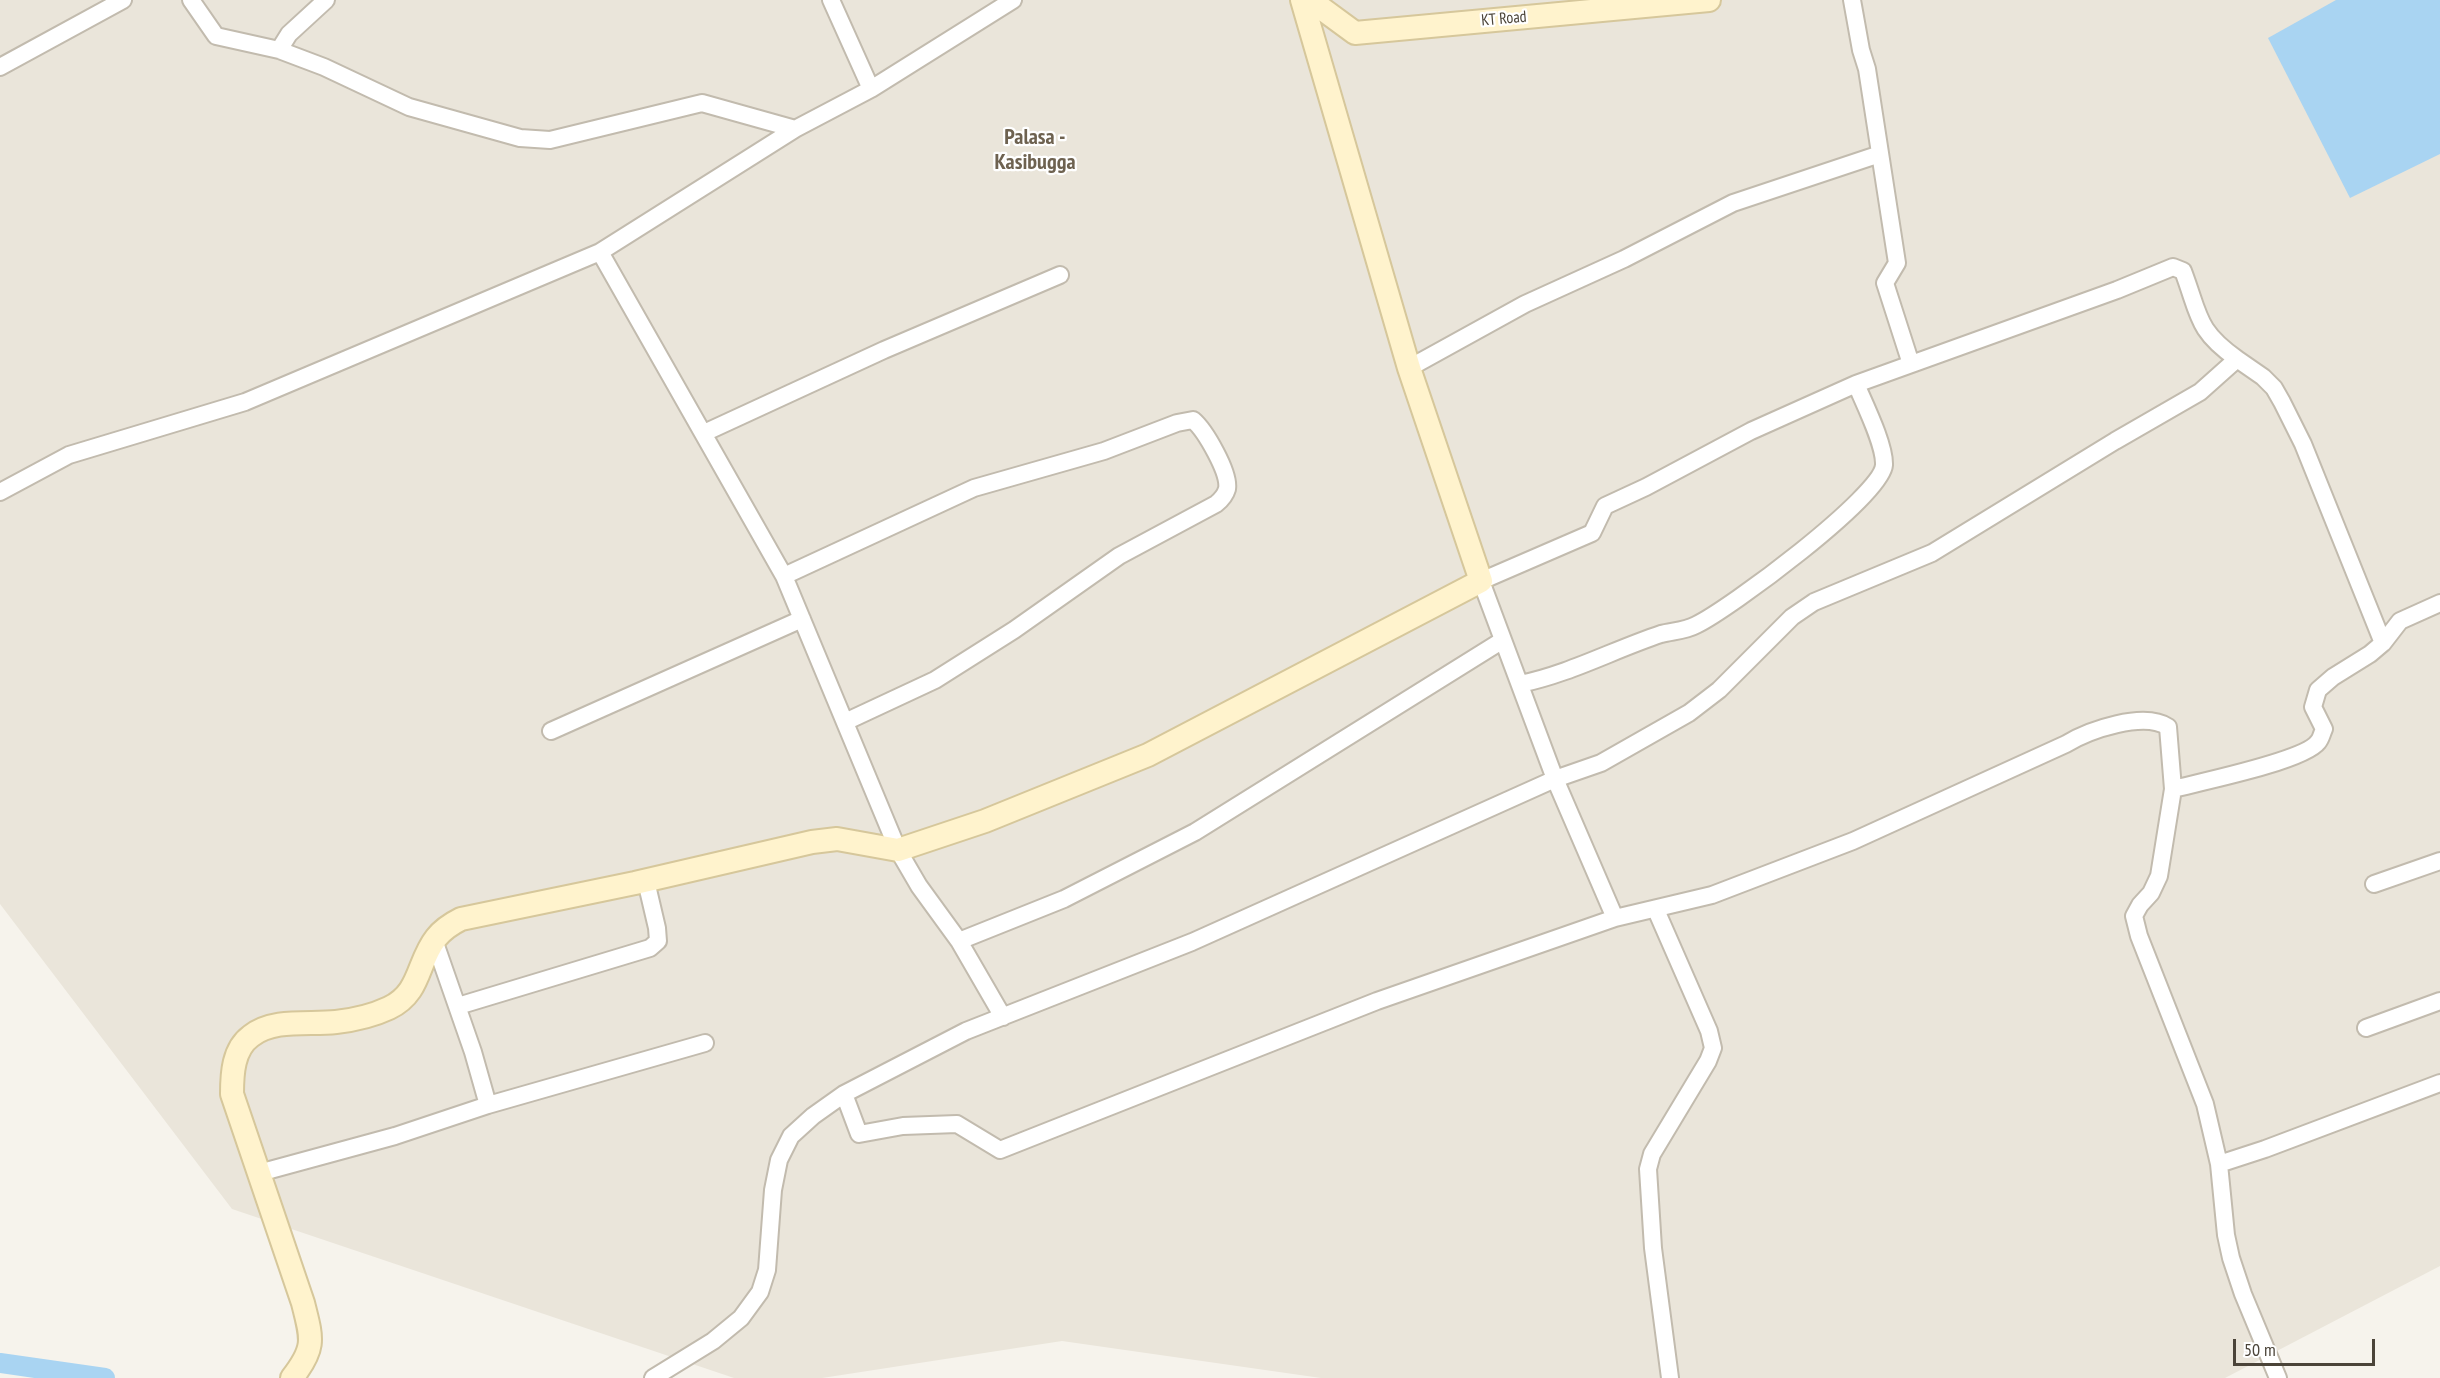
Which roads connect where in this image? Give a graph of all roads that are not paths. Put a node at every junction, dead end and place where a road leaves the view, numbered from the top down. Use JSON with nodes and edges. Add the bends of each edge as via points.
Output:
{"nodes":[{"id":1,"x":123,"y":0,"type":"edge"},
{"id":2,"x":191,"y":0,"type":"edge"},
{"id":3,"x":326,"y":0,"type":"edge"},
{"id":4,"x":831,"y":0,"type":"edge"},
{"id":5,"x":1013,"y":0,"type":"edge"},
{"id":6,"x":1302,"y":0,"type":"edge"},
{"id":7,"x":1310,"y":0,"type":"edge"},
{"id":8,"x":1709,"y":0,"type":"edge"},
{"id":9,"x":1852,"y":0,"type":"edge"},
{"id":10,"x":279,"y":50,"type":"junction"},
{"id":11,"x":0,"y":67,"type":"edge"},
{"id":12,"x":871,"y":89,"type":"junction"},
{"id":13,"x":795,"y":129,"type":"junction"},
{"id":14,"x":1880,"y":154,"type":"junction"},
{"id":15,"x":600,"y":252,"type":"junction"},
{"id":16,"x":1060,"y":275,"type":"dead end"},
{"id":17,"x":2237,"y":359,"type":"junction"},
{"id":18,"x":1911,"y":364,"type":"junction"},
{"id":19,"x":1409,"y":368,"type":"junction"},
{"id":20,"x":1856,"y":384,"type":"junction"},
{"id":21,"x":704,"y":433,"type":"junction"},
{"id":22,"x":0,"y":492,"type":"edge"},
{"id":23,"x":784,"y":576,"type":"junction"},
{"id":24,"x":1481,"y":581,"type":"junction"},
{"id":25,"x":2440,"y":603,"type":"edge"},
{"id":26,"x":802,"y":619,"type":"junction"},
{"id":27,"x":1503,"y":640,"type":"junction"},
{"id":28,"x":2383,"y":643,"type":"junction"},
{"id":29,"x":1520,"y":684,"type":"junction"},
{"id":30,"x":845,"y":722,"type":"junction"},
{"id":31,"x":551,"y":731,"type":"dead end"},
{"id":32,"x":1555,"y":779,"type":"junction"},
{"id":33,"x":2173,"y":789,"type":"junction"},
{"id":34,"x":898,"y":850,"type":"junction"},
{"id":35,"x":2440,"y":861,"type":"edge"},
{"id":36,"x":646,"y":881,"type":"junction"},
{"id":37,"x":2374,"y":884,"type":"dead end"},
{"id":38,"x":1656,"y":910,"type":"junction"},
{"id":39,"x":1615,"y":918,"type":"junction"},
{"id":40,"x":434,"y":940,"type":"junction"},
{"id":41,"x":959,"y":941,"type":"junction"},
{"id":42,"x":2440,"y":1001,"type":"edge"},
{"id":43,"x":458,"y":1006,"type":"junction"},
{"id":44,"x":1003,"y":1017,"type":"junction"},
{"id":45,"x":2366,"y":1028,"type":"dead end"},
{"id":46,"x":705,"y":1043,"type":"dead end"},
{"id":47,"x":2440,"y":1083,"type":"edge"},
{"id":48,"x":844,"y":1094,"type":"junction"},
{"id":49,"x":489,"y":1105,"type":"junction"},
{"id":50,"x":2219,"y":1164,"type":"junction"},
{"id":51,"x":259,"y":1173,"type":"junction"},
{"id":52,"x":297,"y":1376,"type":"edge"},
{"id":53,"x":653,"y":1378,"type":"edge"},
{"id":54,"x":1670,"y":1378,"type":"edge"},
{"id":55,"x":2278,"y":1378,"type":"edge"}],
"edges":[{"from":1,"to":11,"type":"street"},
{"from":2,"to":10,"type":"street","via":[[216,36]]},
{"from":3,"to":10,"type":"street","via":[[289,34]]},
{"from":4,"to":12,"type":"street"},
{"from":5,"to":12,"type":"street"},
{"from":6,"to":19,"type":"main road"},
{"from":7,"to":8,"type":"main road","name":"KT Road","via":[[1355,33]]},
{"from":9,"to":14,"type":"street"},
{"from":10,"to":13,"type":"street","via":[[409,107],[520,138],[550,140],[702,103]]},
{"from":12,"to":13,"type":"street"},
{"from":13,"to":15,"type":"street"},
{"from":14,"to":18,"type":"street","via":[[1897,262],[1885,284]]},
{"from":14,"to":19,"type":"street","via":[[1733,203],[1525,304]]},
{"from":15,"to":21,"type":"street"},
{"from":15,"to":22,"type":"street","via":[[244,402],[69,455]]},
{"from":16,"to":21,"type":"street"},
{"from":17,"to":18,"type":"street","via":[[2203,329],[2183,271],[2173,267]]},
{"from":17,"to":28,"type":"street","via":[[2263,377],[2282,402],[2303,444]]},
{"from":17,"to":32,"type":"street","via":[[2200,392],[1932,553],[1814,602],[1792,617],[1719,690],[1689,713],[1601,763]]},
{"from":18,"to":20,"type":"street"},
{"from":19,"to":24,"type":"main road"},
{"from":20,"to":24,"type":"street","via":[[1751,431],[1605,506],[1592,533]]},
{"from":20,"to":29,"type":"street","via":[[1879,441],[1884,465],[1875,483],[1849,509],[1712,617],[1546,679]]},
{"from":21,"to":23,"type":"street"},
{"from":23,"to":26,"type":"street"},
{"from":23,"to":30,"type":"street","via":[[974,488],[1104,451],[1177,423],[1193,420],[1202,427],[1219,459],[1227,486],[1224,498],[1216,504],[1119,556],[935,680]]},
{"from":24,"to":27,"type":"street"},
{"from":24,"to":34,"type":"main road","via":[[1148,755],[985,821]]},
{"from":25,"to":28,"type":"street","via":[[2400,621]]},
{"from":26,"to":30,"type":"street"},
{"from":26,"to":31,"type":"street"},
{"from":27,"to":29,"type":"street"},
{"from":27,"to":41,"type":"street","via":[[1196,832],[1064,899]]},
{"from":28,"to":33,"type":"street","via":[[2318,690],[2313,707],[2324,729],[2318,742],[2303,753]]},
{"from":29,"to":32,"type":"street"},
{"from":30,"to":34,"type":"street"},
{"from":32,"to":39,"type":"street"},
{"from":32,"to":44,"type":"street","via":[[1192,942]]},
{"from":33,"to":38,"type":"street","via":[[2169,727],[2160,721],[2109,726],[2083,734],[1853,841],[1712,895]]},
{"from":33,"to":50,"type":"street","via":[[2158,876],[2134,916],[2205,1104]]},
{"from":34,"to":36,"type":"main road","via":[[837,839],[812,842]]},
{"from":34,"to":41,"type":"street"},
{"from":35,"to":37,"type":"street"},
{"from":36,"to":40,"type":"main road","via":[[461,919]]},
{"from":36,"to":43,"type":"street","via":[[658,941],[650,948]]},
{"from":38,"to":39,"type":"street"},
{"from":38,"to":54,"type":"street","via":[[1713,1048],[1694,1088],[1652,1154],[1648,1169],[1653,1248]]},
{"from":39,"to":48,"type":"street","via":[[1377,1001],[1000,1150],[957,1124],[903,1126],[859,1134]]},
{"from":40,"to":43,"type":"street"},
{"from":40,"to":51,"type":"main road","via":[[418,979],[391,1007],[371,1016],[335,1022],[268,1027],[250,1036],[232,1070],[232,1094]]},
{"from":41,"to":44,"type":"street"},
{"from":42,"to":45,"type":"street"},
{"from":43,"to":49,"type":"street"},
{"from":44,"to":48,"type":"street","via":[[966,1031]]},
{"from":46,"to":49,"type":"street"},
{"from":47,"to":50,"type":"street"},
{"from":48,"to":53,"type":"street","via":[[790,1136],[779,1160],[767,1270],[760,1292],[741,1318]]},
{"from":49,"to":51,"type":"street","via":[[395,1136]]},
{"from":50,"to":55,"type":"street","via":[[2231,1258]]},
{"from":51,"to":52,"type":"main road","via":[[311,1337],[308,1356]]}]}
